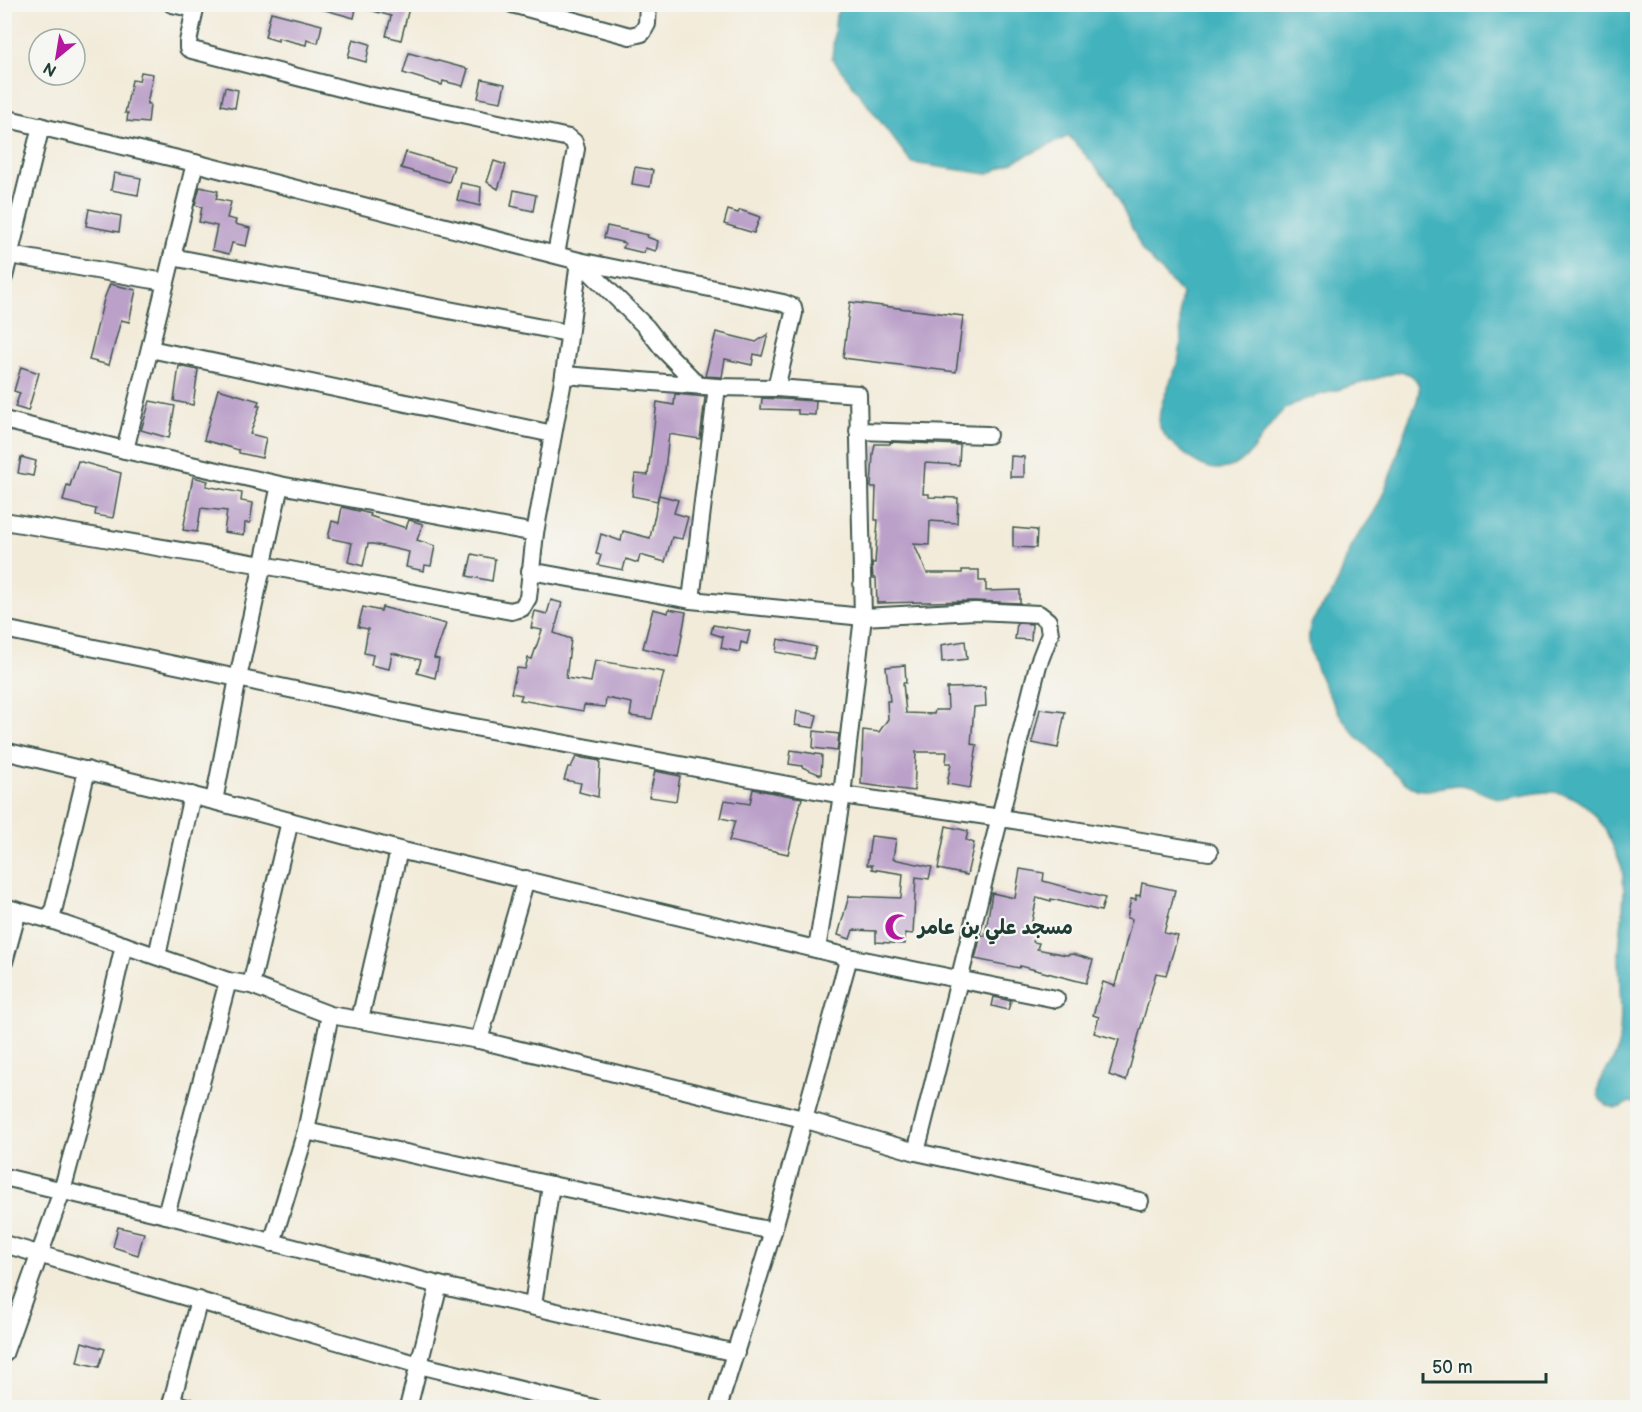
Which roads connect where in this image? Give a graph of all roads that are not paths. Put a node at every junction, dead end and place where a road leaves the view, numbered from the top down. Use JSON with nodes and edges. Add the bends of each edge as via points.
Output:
{"nodes":[{"id":1,"x":172,"y":4,"type":"edge"},
{"id":2,"x":512,"y":4,"type":"edge"},
{"id":3,"x":648,"y":4,"type":"edge"},
{"id":4,"x":195,"y":7,"type":"edge"},
{"id":5,"x":4,"y":118,"type":"edge"},
{"id":6,"x":41,"y":126,"type":"junction"},
{"id":7,"x":195,"y":163,"type":"junction"},
{"id":8,"x":556,"y":254,"type":"junction"},
{"id":9,"x":10,"y":255,"type":"junction"},
{"id":10,"x":172,"y":257,"type":"junction"},
{"id":11,"x":579,"y":261,"type":"junction"},
{"id":12,"x":4,"y":277,"type":"edge"},
{"id":13,"x":165,"y":282,"type":"junction"},
{"id":14,"x":568,"y":333,"type":"junction"},
{"id":15,"x":150,"y":349,"type":"junction"},
{"id":16,"x":564,"y":375,"type":"junction"},
{"id":17,"x":698,"y":385,"type":"junction"},
{"id":18,"x":717,"y":387,"type":"junction"},
{"id":19,"x":776,"y":388,"type":"junction"},
{"id":20,"x":4,"y":420,"type":"edge"},
{"id":21,"x":858,"y":431,"type":"junction"},
{"id":22,"x":553,"y":434,"type":"junction"},
{"id":23,"x":988,"y":435,"type":"dead end"},
{"id":24,"x":125,"y":450,"type":"junction"},
{"id":25,"x":280,"y":484,"type":"junction"},
{"id":26,"x":4,"y":521,"type":"edge"},
{"id":27,"x":535,"y":533,"type":"junction"},
{"id":28,"x":263,"y":565,"type":"junction"},
{"id":29,"x":530,"y":571,"type":"junction"},
{"id":30,"x":691,"y":600,"type":"junction"},
{"id":31,"x":863,"y":617,"type":"junction"},
{"id":32,"x":4,"y":629,"type":"edge"},
{"id":33,"x":238,"y":678,"type":"junction"},
{"id":34,"x":4,"y":751,"type":"edge"},
{"id":35,"x":87,"y":770,"type":"junction"},
{"id":36,"x":192,"y":795,"type":"junction"},
{"id":37,"x":842,"y":795,"type":"junction"},
{"id":38,"x":214,"y":801,"type":"junction"},
{"id":39,"x":1001,"y":818,"type":"junction"},
{"id":40,"x":290,"y":821,"type":"junction"},
{"id":41,"x":399,"y":850,"type":"junction"},
{"id":42,"x":1209,"y":852,"type":"dead end"},
{"id":43,"x":526,"y":879,"type":"junction"},
{"id":44,"x":11,"y":909,"type":"edge"},
{"id":45,"x":51,"y":920,"type":"junction"},
{"id":46,"x":124,"y":945,"type":"junction"},
{"id":47,"x":817,"y":949,"type":"junction"},
{"id":48,"x":156,"y":956,"type":"junction"},
{"id":49,"x":849,"y":957,"type":"junction"},
{"id":50,"x":4,"y":962,"type":"edge"},
{"id":51,"x":961,"y":979,"type":"junction"},
{"id":52,"x":228,"y":981,"type":"junction"},
{"id":53,"x":251,"y":986,"type":"junction"},
{"id":54,"x":1056,"y":999,"type":"dead end"},
{"id":55,"x":330,"y":1015,"type":"junction"},
{"id":56,"x":360,"y":1019,"type":"junction"},
{"id":57,"x":479,"y":1040,"type":"junction"},
{"id":58,"x":803,"y":1119,"type":"junction"},
{"id":59,"x":306,"y":1131,"type":"junction"},
{"id":60,"x":916,"y":1152,"type":"junction"},
{"id":61,"x":4,"y":1177,"type":"edge"},
{"id":62,"x":551,"y":1185,"type":"junction"},
{"id":63,"x":62,"y":1191,"type":"junction"},
{"id":64,"x":1140,"y":1201,"type":"dead end"},
{"id":65,"x":166,"y":1215,"type":"junction"},
{"id":66,"x":774,"y":1231,"type":"junction"},
{"id":67,"x":272,"y":1243,"type":"junction"},
{"id":68,"x":4,"y":1244,"type":"edge"},
{"id":69,"x":40,"y":1255,"type":"junction"},
{"id":70,"x":439,"y":1285,"type":"junction"},
{"id":71,"x":199,"y":1300,"type":"junction"},
{"id":72,"x":533,"y":1305,"type":"junction"},
{"id":73,"x":736,"y":1353,"type":"junction"},
{"id":74,"x":4,"y":1354,"type":"edge"},
{"id":75,"x":418,"y":1365,"type":"junction"},
{"id":76,"x":555,"y":1403,"type":"edge"},
{"id":77,"x":171,"y":1405,"type":"edge"},
{"id":78,"x":190,"y":1407,"type":"edge"},
{"id":79,"x":408,"y":1407,"type":"edge"},
{"id":80,"x":594,"y":1407,"type":"edge"},
{"id":81,"x":718,"y":1407,"type":"edge"}],
"edges":[{"from":1,"to":4,"type":"street"},
{"from":2,"to":3,"type":"street","via":[[630,36],[642,33],[647,24]]},
{"from":4,"to":8,"type":"street","via":[[188,42],[192,50],[368,95],[569,138],[576,149]]},
{"from":5,"to":6,"type":"street"},
{"from":6,"to":7,"type":"street"},
{"from":6,"to":9,"type":"street"},
{"from":7,"to":8,"type":"street"},
{"from":7,"to":10,"type":"street"},
{"from":8,"to":11,"type":"street"},
{"from":9,"to":12,"type":"street"},
{"from":9,"to":13,"type":"street"},
{"from":10,"to":13,"type":"street"},
{"from":10,"to":14,"type":"street"},
{"from":11,"to":14,"type":"street"},
{"from":11,"to":17,"type":"street"},
{"from":11,"to":19,"type":"street","via":[[793,307]]},
{"from":13,"to":15,"type":"street"},
{"from":14,"to":16,"type":"street"},
{"from":15,"to":22,"type":"street"},
{"from":15,"to":24,"type":"street"},
{"from":16,"to":17,"type":"street"},
{"from":16,"to":22,"type":"street"},
{"from":17,"to":18,"type":"street"},
{"from":18,"to":19,"type":"street"},
{"from":18,"to":30,"type":"street"},
{"from":19,"to":21,"type":"street","via":[[858,394]]},
{"from":20,"to":24,"type":"street"},
{"from":21,"to":23,"type":"street"},
{"from":21,"to":31,"type":"street"},
{"from":22,"to":27,"type":"street"},
{"from":24,"to":25,"type":"street"},
{"from":25,"to":27,"type":"street"},
{"from":25,"to":28,"type":"street"},
{"from":26,"to":28,"type":"street"},
{"from":27,"to":29,"type":"street"},
{"from":28,"to":29,"type":"street","via":[[511,611],[522,608],[528,598]]},
{"from":28,"to":33,"type":"street"},
{"from":29,"to":30,"type":"street"},
{"from":30,"to":31,"type":"street"},
{"from":31,"to":37,"type":"street"},
{"from":31,"to":39,"type":"street","via":[[975,611],[1038,614],[1048,621],[1050,634],[1038,665]]},
{"from":32,"to":33,"type":"street"},
{"from":33,"to":37,"type":"street","via":[[447,722]]},
{"from":33,"to":38,"type":"street"},
{"from":34,"to":35,"type":"street"},
{"from":35,"to":36,"type":"street"},
{"from":35,"to":45,"type":"street"},
{"from":36,"to":38,"type":"street"},
{"from":36,"to":48,"type":"street"},
{"from":37,"to":39,"type":"street"},
{"from":37,"to":47,"type":"street"},
{"from":38,"to":40,"type":"street"},
{"from":39,"to":42,"type":"street"},
{"from":39,"to":51,"type":"street"},
{"from":40,"to":41,"type":"street"},
{"from":40,"to":53,"type":"street"},
{"from":41,"to":43,"type":"street"},
{"from":41,"to":56,"type":"street"},
{"from":43,"to":47,"type":"street"},
{"from":43,"to":57,"type":"street"},
{"from":44,"to":45,"type":"street"},
{"from":44,"to":50,"type":"street"},
{"from":45,"to":46,"type":"street"},
{"from":46,"to":48,"type":"street"},
{"from":46,"to":63,"type":"street"},
{"from":47,"to":49,"type":"street"},
{"from":48,"to":52,"type":"street"},
{"from":49,"to":51,"type":"street"},
{"from":49,"to":58,"type":"street"},
{"from":51,"to":54,"type":"street"},
{"from":51,"to":60,"type":"street"},
{"from":52,"to":53,"type":"street"},
{"from":52,"to":65,"type":"street"},
{"from":53,"to":55,"type":"street"},
{"from":55,"to":56,"type":"street"},
{"from":55,"to":59,"type":"street"},
{"from":56,"to":57,"type":"street"},
{"from":57,"to":58,"type":"street"},
{"from":58,"to":60,"type":"street"},
{"from":58,"to":66,"type":"street"},
{"from":59,"to":62,"type":"street"},
{"from":59,"to":67,"type":"street"},
{"from":60,"to":64,"type":"street"},
{"from":61,"to":63,"type":"street"},
{"from":62,"to":66,"type":"street"},
{"from":62,"to":72,"type":"street"},
{"from":63,"to":65,"type":"street"},
{"from":63,"to":69,"type":"street"},
{"from":65,"to":67,"type":"street"},
{"from":66,"to":73,"type":"street"},
{"from":67,"to":70,"type":"street"},
{"from":68,"to":69,"type":"street"},
{"from":69,"to":71,"type":"street"},
{"from":69,"to":74,"type":"street"},
{"from":70,"to":72,"type":"street"},
{"from":70,"to":75,"type":"street"},
{"from":71,"to":75,"type":"street"},
{"from":71,"to":77,"type":"street"},
{"from":72,"to":73,"type":"street"},
{"from":73,"to":81,"type":"street"},
{"from":75,"to":76,"type":"street"},
{"from":75,"to":79,"type":"street"},
{"from":76,"to":80,"type":"street"},
{"from":77,"to":78,"type":"street"}]}
